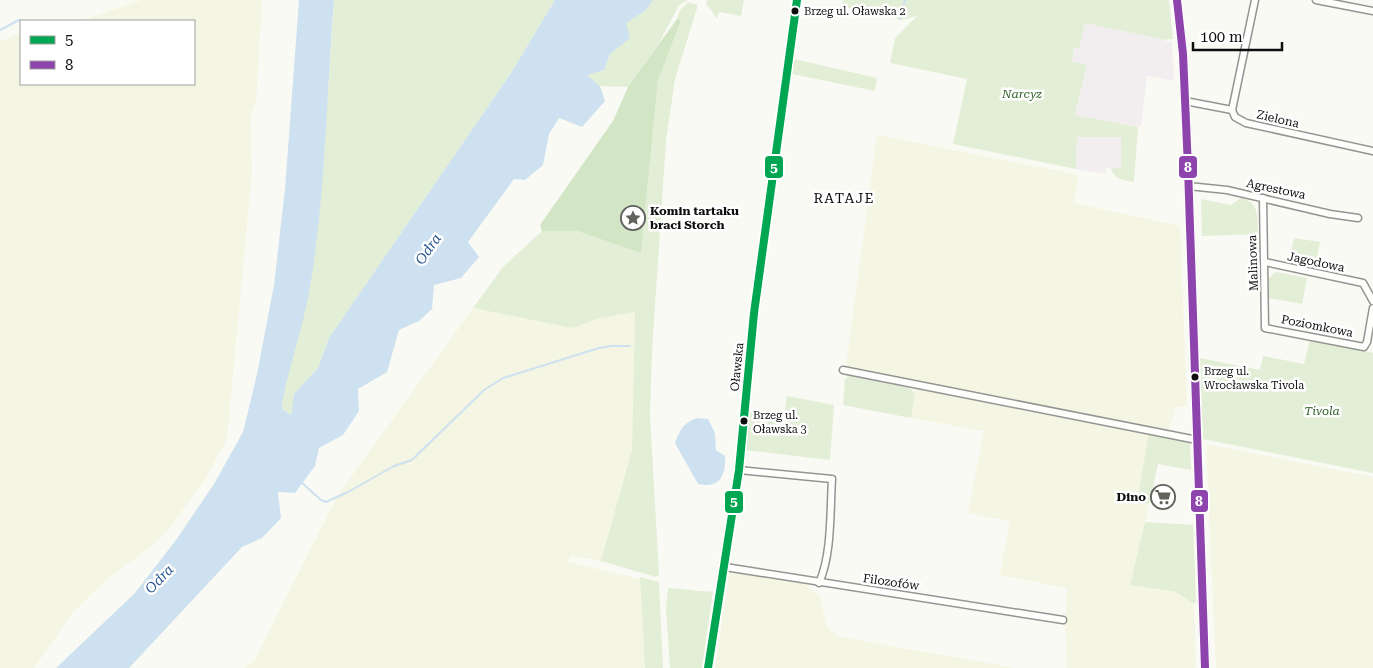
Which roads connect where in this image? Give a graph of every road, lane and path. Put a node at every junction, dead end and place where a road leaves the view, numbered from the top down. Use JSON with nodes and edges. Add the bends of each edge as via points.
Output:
{"nodes":[{"id":1,"x":797,"y":0,"type":"edge"},
{"id":2,"x":1177,"y":0,"type":"edge"},
{"id":3,"x":1255,"y":0,"type":"edge"},
{"id":4,"x":1316,"y":0,"type":"edge"},
{"id":5,"x":1373,"y":11,"type":"edge"},
{"id":6,"x":1185,"y":101,"type":"junction"},
{"id":7,"x":1232,"y":110,"type":"junction"},
{"id":8,"x":1373,"y":152,"type":"edge"},
{"id":9,"x":1188,"y":186,"type":"junction"},
{"id":10,"x":1262,"y":198,"type":"junction"},
{"id":11,"x":1358,"y":218,"type":"dead end"},
{"id":12,"x":1265,"y":262,"type":"junction"},
{"id":13,"x":1373,"y":298,"type":"edge"},
{"id":14,"x":1373,"y":308,"type":"edge"},
{"id":15,"x":1265,"y":328,"type":"joint"},
{"id":16,"x":843,"y":370,"type":"dead end"},
{"id":17,"x":1197,"y":440,"type":"junction"},
{"id":18,"x":738,"y":470,"type":"junction"},
{"id":19,"x":725,"y":567,"type":"junction"},
{"id":20,"x":819,"y":583,"type":"junction"},
{"id":21,"x":1064,"y":620,"type":"dead end"},
{"id":22,"x":708,"y":668,"type":"edge"},
{"id":23,"x":1205,"y":668,"type":"edge"}],
"edges":[{"from":1,"to":18,"type":"street","name":"Oławska","via":[[754,313]]},
{"from":2,"to":6,"type":"street"},
{"from":3,"to":7,"type":"street"},
{"from":4,"to":5,"type":"street"},
{"from":6,"to":7,"type":"street","name":"Zielona"},
{"from":6,"to":9,"type":"street"},
{"from":7,"to":8,"type":"street","name":"Zielona","via":[[1235,117],[1246,123]]},
{"from":9,"to":10,"type":"street","name":"Agrestowa"},
{"from":9,"to":17,"type":"street"},
{"from":10,"to":11,"type":"street","name":"Agrestowa"},
{"from":10,"to":12,"type":"street","name":"Malinowa"},
{"from":12,"to":13,"type":"street","name":"Jagodowa","via":[[1363,283]]},
{"from":12,"to":15,"type":"street","name":"Malinowa"},
{"from":14,"to":15,"type":"street","name":"Poziomkowa","via":[[1364,347]]},
{"from":16,"to":17,"type":"street"},
{"from":17,"to":23,"type":"street"},
{"from":18,"to":19,"type":"street","name":"Oławska"},
{"from":18,"to":20,"type":"street","via":[[832,479],[829,532]]},
{"from":19,"to":20,"type":"street","name":"Filozofów"},
{"from":19,"to":22,"type":"street","name":"Oławska"},
{"from":20,"to":21,"type":"street","name":"Filozofów"}]}
